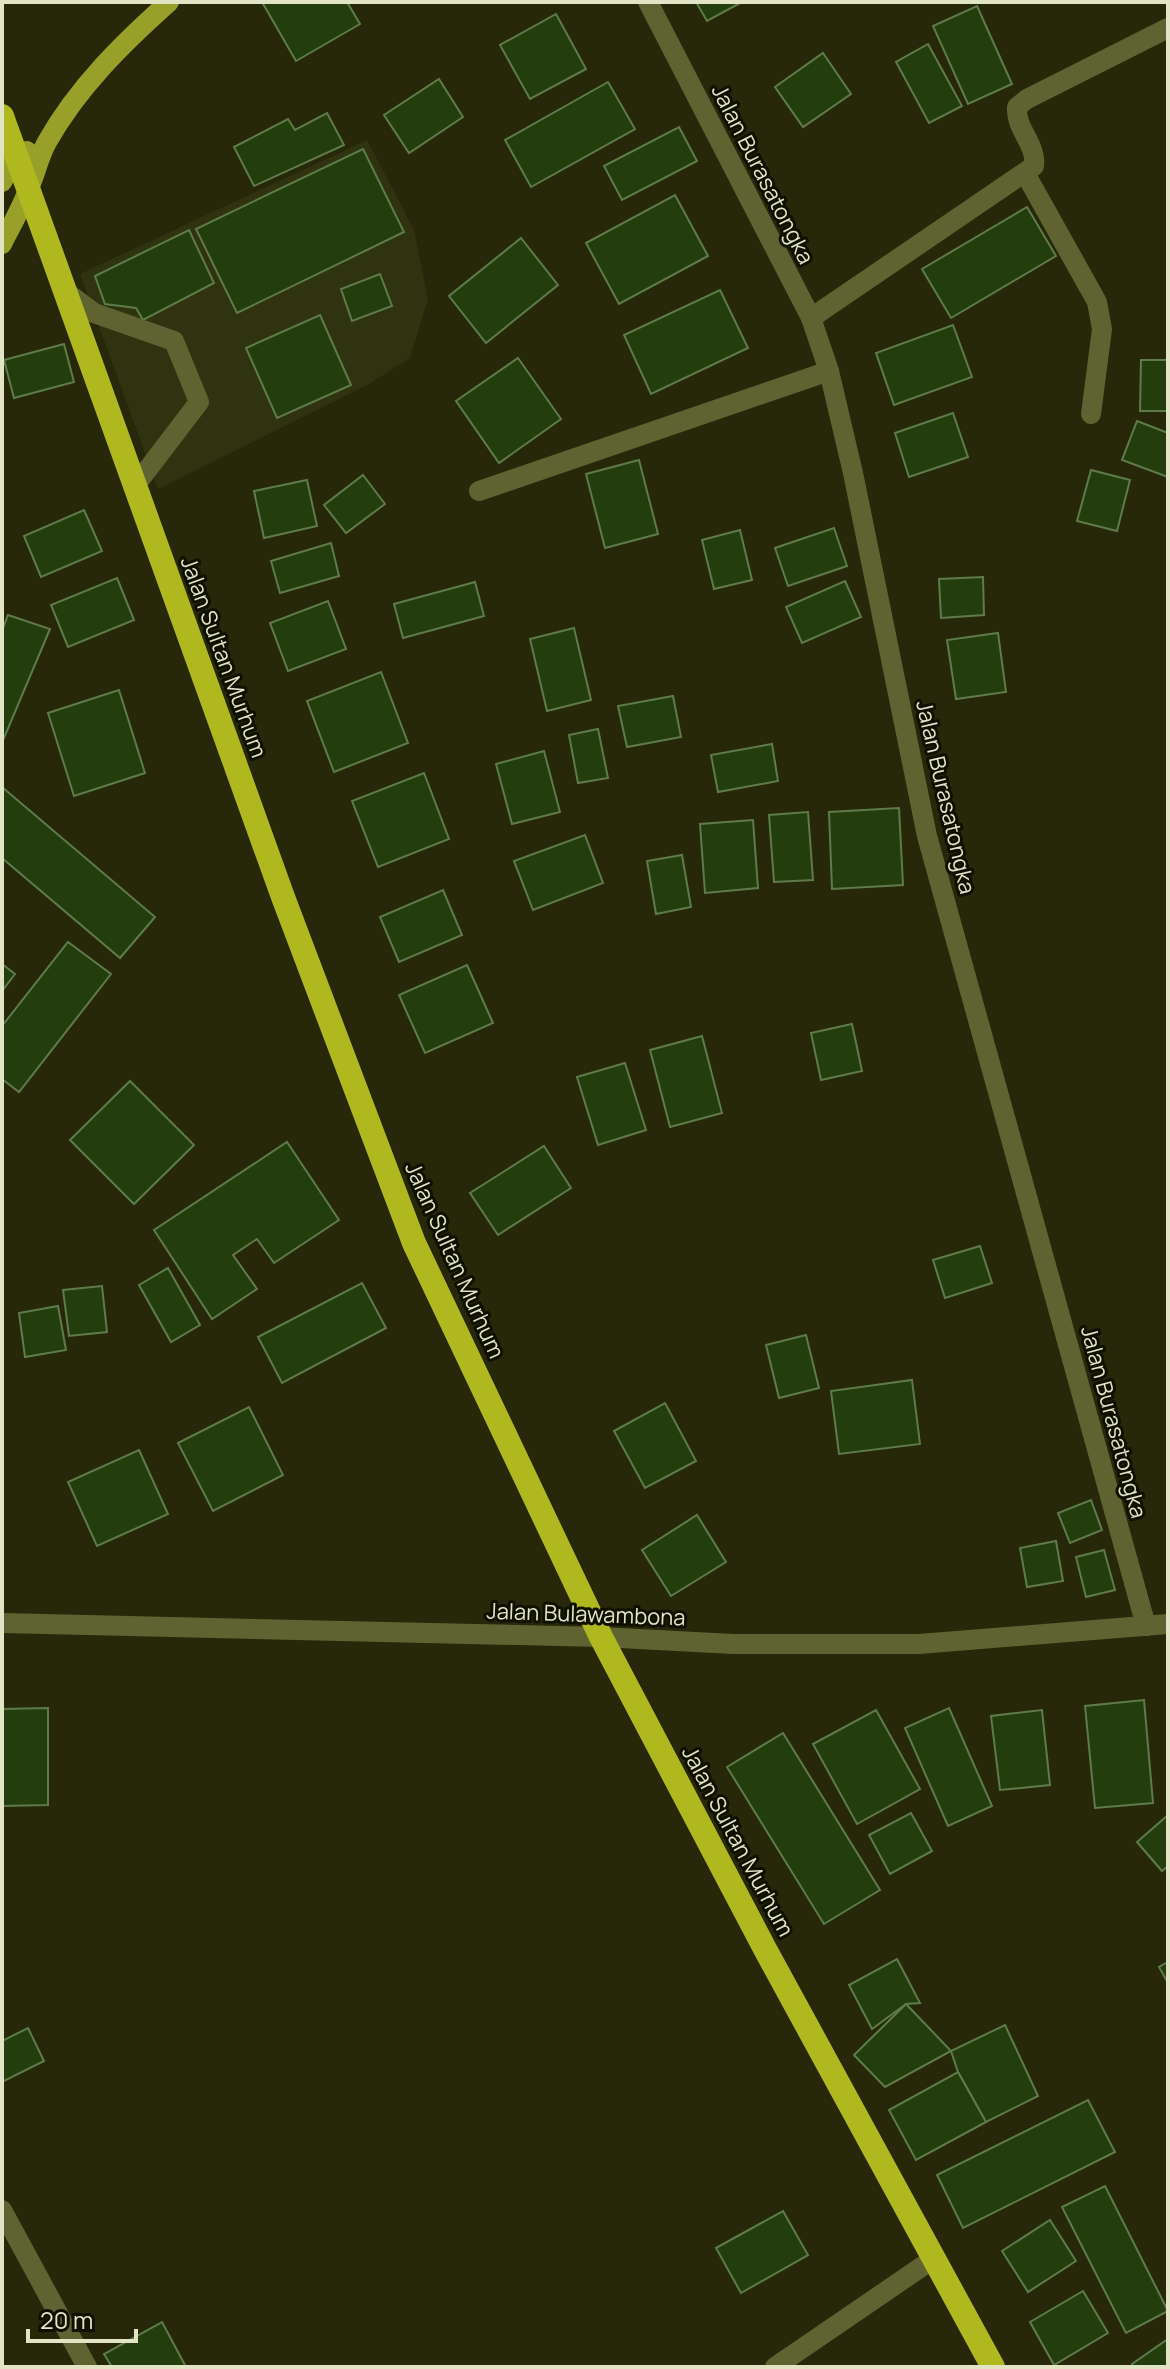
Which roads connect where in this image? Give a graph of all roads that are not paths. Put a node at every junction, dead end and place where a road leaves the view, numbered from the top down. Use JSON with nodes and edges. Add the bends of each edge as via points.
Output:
{"nodes":[{"id":1,"x":169,"y":2,"type":"edge"},
{"id":2,"x":648,"y":2,"type":"edge"},
{"id":3,"x":1168,"y":28,"type":"edge"},
{"id":4,"x":2,"y":116,"type":"edge"},
{"id":5,"x":45,"y":144,"type":"junction"},
{"id":6,"x":16,"y":156,"type":"junction"},
{"id":7,"x":1025,"y":173,"type":"junction"},
{"id":8,"x":2,"y":182,"type":"edge"},
{"id":9,"x":29,"y":190,"type":"junction"},
{"id":10,"x":2,"y":244,"type":"edge"},
{"id":11,"x":65,"y":291,"type":"junction"},
{"id":12,"x":811,"y":318,"type":"junction"},
{"id":13,"x":829,"y":371,"type":"junction"},
{"id":14,"x":1091,"y":414,"type":"dead end"},
{"id":15,"x":135,"y":486,"type":"junction"},
{"id":16,"x":479,"y":491,"type":"dead end"},
{"id":17,"x":2,"y":1623,"type":"edge"},
{"id":18,"x":1168,"y":1624,"type":"edge"},
{"id":19,"x":1146,"y":1626,"type":"junction"},
{"id":20,"x":601,"y":1637,"type":"junction"},
{"id":21,"x":2,"y":2210,"type":"edge"},
{"id":22,"x":933,"y":2259,"type":"junction"},
{"id":23,"x":87,"y":2367,"type":"edge"},
{"id":24,"x":775,"y":2367,"type":"edge"},
{"id":25,"x":993,"y":2367,"type":"edge"}],
"edges":[{"from":1,"to":5,"type":"main road","via":[[92,77]]},
{"from":2,"to":12,"type":"street","name":"Jalan Burasatongka"},
{"from":3,"to":7,"type":"street","via":[[1017,107],[1016,117],[1036,155],[1034,166]]},
{"from":4,"to":6,"type":"highway","name":"Jalan Sultan Murhum"},
{"from":5,"to":6,"type":"main road"},
{"from":5,"to":9,"type":"main road"},
{"from":6,"to":8,"type":"main road"},
{"from":6,"to":9,"type":"highway","name":"Jalan Sultan Murhum"},
{"from":7,"to":12,"type":"street"},
{"from":7,"to":14,"type":"street","via":[[1097,302],[1102,329]]},
{"from":9,"to":10,"type":"main road"},
{"from":9,"to":11,"type":"highway","name":"Jalan Sultan Murhum"},
{"from":11,"to":15,"type":"highway","name":"Jalan Sultan Murhum"},
{"from":11,"to":15,"type":"street","via":[[94,313],[174,341],[199,402]]},
{"from":12,"to":13,"type":"street","name":"Jalan Burasatongka"},
{"from":13,"to":16,"type":"street"},
{"from":13,"to":19,"type":"street","name":"Jalan Burasatongka","via":[[927,836]]},
{"from":15,"to":20,"type":"highway","name":"Jalan Sultan Murhum","via":[[414,1243]]},
{"from":17,"to":20,"type":"street","name":"Jalan Bulawambona"},
{"from":18,"to":19,"type":"street","name":"Jalan Bulawambona"},
{"from":19,"to":20,"type":"street","name":"Jalan Bulawambona","via":[[919,1644],[733,1644]]},
{"from":20,"to":22,"type":"highway","name":"Jalan Sultan Murhum"},
{"from":21,"to":23,"type":"street"},
{"from":22,"to":24,"type":"street"},
{"from":22,"to":25,"type":"highway","name":"Jalan Sultan Murhum"}]}
